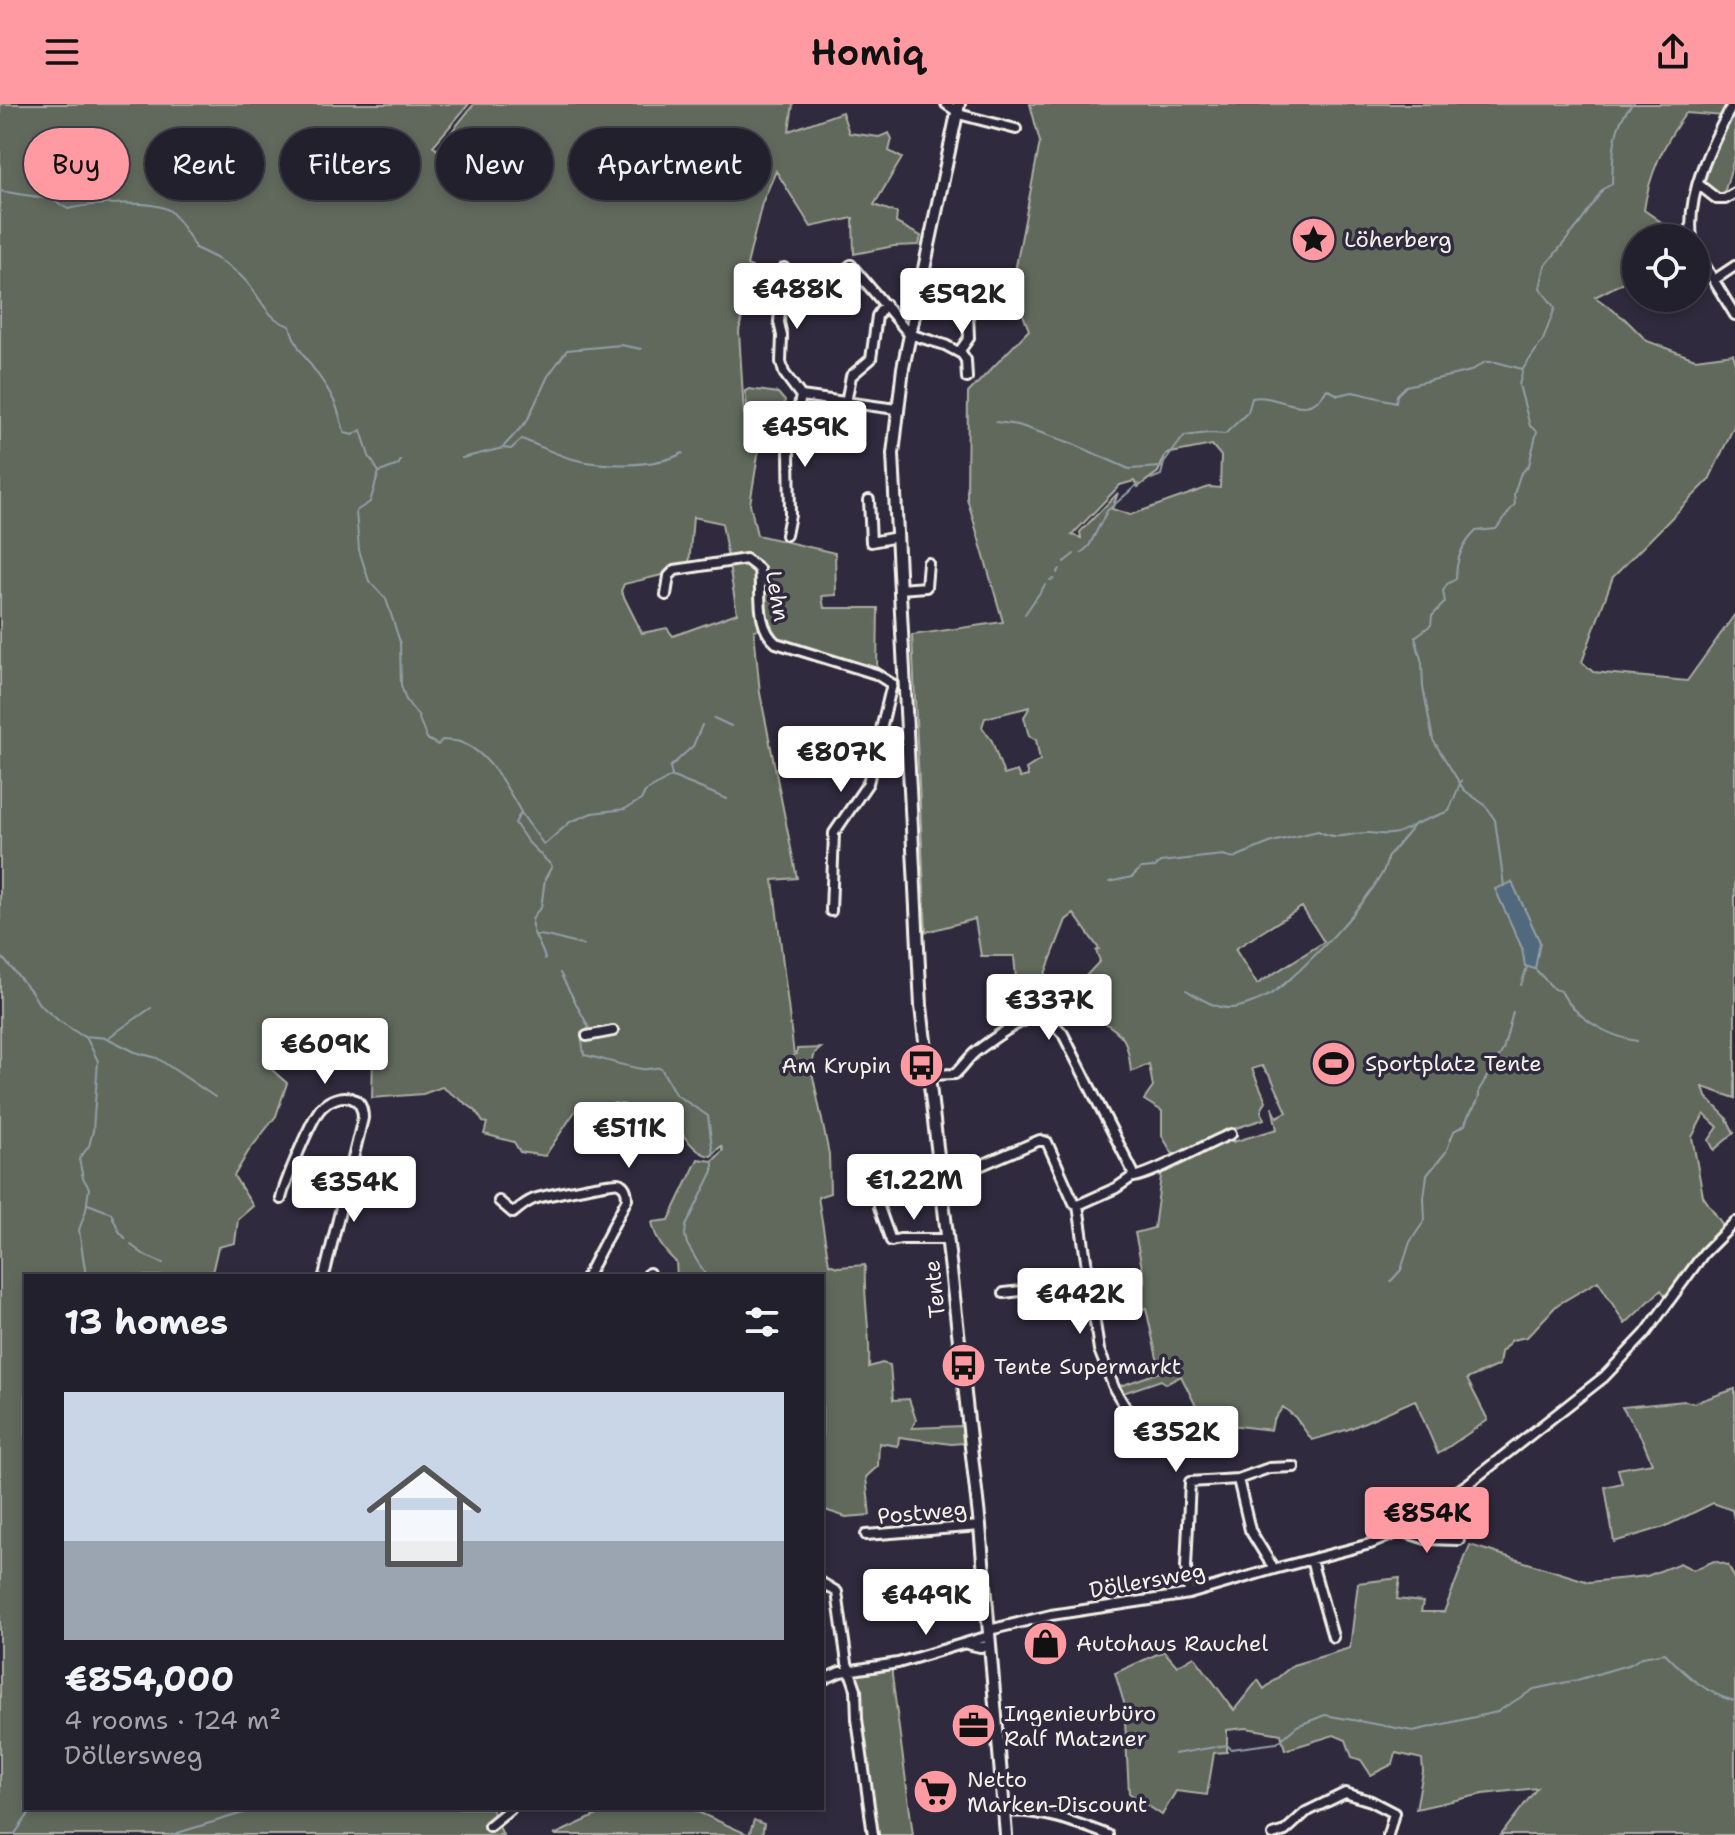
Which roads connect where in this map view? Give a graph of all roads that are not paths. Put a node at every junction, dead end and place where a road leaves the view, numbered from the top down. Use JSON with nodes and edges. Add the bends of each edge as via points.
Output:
{"nodes":[{"id":1,"x":946,"y":104,"type":"edge"},
{"id":2,"x":1733,"y":104,"type":"edge"},
{"id":3,"x":959,"y":107,"type":"edge"},
{"id":4,"x":1016,"y":129,"type":"dead end"},
{"id":5,"x":1698,"y":184,"type":"junction"},
{"id":6,"x":1735,"y":193,"type":"edge"},
{"id":7,"x":1691,"y":224,"type":"edge"},
{"id":8,"x":784,"y":268,"type":"dead end"},
{"id":9,"x":1734,"y":268,"type":"edge"},
{"id":10,"x":1710,"y":274,"type":"edge"},
{"id":11,"x":1714,"y":280,"type":"junction"},
{"id":12,"x":823,"y":287,"type":"dead end"},
{"id":13,"x":885,"y":304,"type":"junction"},
{"id":14,"x":968,"y":313,"type":"dead end"},
{"id":15,"x":1735,"y":315,"type":"edge"},
{"id":16,"x":909,"y":334,"type":"junction"},
{"id":17,"x":959,"y":352,"type":"junction"},
{"id":18,"x":967,"y":378,"type":"dead end"},
{"id":19,"x":801,"y":396,"type":"junction"},
{"id":20,"x":846,"y":403,"type":"junction"},
{"id":21,"x":896,"y":409,"type":"junction"},
{"id":22,"x":869,"y":500,"type":"dead end"},
{"id":23,"x":786,"y":535,"type":"dead end"},
{"id":24,"x":897,"y":537,"type":"junction"},
{"id":25,"x":928,"y":563,"type":"dead end"},
{"id":26,"x":899,"y":589,"type":"junction"},
{"id":27,"x":666,"y":595,"type":"dead end"},
{"id":28,"x":898,"y":684,"type":"junction"},
{"id":29,"x":831,"y":911,"type":"dead end"},
{"id":30,"x":613,"y":1031,"type":"dead end"},
{"id":31,"x":587,"y":1036,"type":"dead end"},
{"id":32,"x":929,"y":1075,"type":"junction"},
{"id":33,"x":1231,"y":1134,"type":"dead end"},
{"id":34,"x":1132,"y":1177,"type":"junction"},
{"id":35,"x":942,"y":1186,"type":"junction"},
{"id":36,"x":281,"y":1199,"type":"dead end"},
{"id":37,"x":499,"y":1201,"type":"dead end"},
{"id":38,"x":1078,"y":1205,"type":"junction"},
{"id":39,"x":879,"y":1207,"type":"dead end"},
{"id":40,"x":1735,"y":1222,"type":"edge"},
{"id":41,"x":948,"y":1239,"type":"junction"},
{"id":42,"x":324,"y":1274,"type":"edge"},
{"id":43,"x":588,"y":1274,"type":"edge"},
{"id":44,"x":1088,"y":1283,"type":"junction"},
{"id":45,"x":1004,"y":1293,"type":"dead end"},
{"id":46,"x":1148,"y":1445,"type":"dead end"},
{"id":47,"x":1294,"y":1467,"type":"dead end"},
{"id":48,"x":1238,"y":1479,"type":"junction"},
{"id":49,"x":980,"y":1526,"type":"junction"},
{"id":50,"x":1401,"y":1531,"type":"junction"},
{"id":51,"x":866,"y":1535,"type":"dead end"},
{"id":52,"x":1459,"y":1540,"type":"dead end"},
{"id":53,"x":1311,"y":1560,"type":"junction"},
{"id":54,"x":1274,"y":1569,"type":"junction"},
{"id":55,"x":824,"y":1584,"type":"edge"},
{"id":56,"x":1189,"y":1594,"type":"junction"},
{"id":57,"x":1333,"y":1637,"type":"dead end"},
{"id":58,"x":989,"y":1638,"type":"junction"},
{"id":59,"x":852,"y":1669,"type":"junction"},
{"id":60,"x":824,"y":1679,"type":"edge"},
{"id":61,"x":509,"y":1810,"type":"edge"},
{"id":62,"x":1004,"y":1812,"type":"junction"},
{"id":63,"x":489,"y":1826,"type":"dead end"},
{"id":64,"x":873,"y":1835,"type":"edge"},
{"id":65,"x":1006,"y":1835,"type":"edge"},
{"id":66,"x":1108,"y":1835,"type":"edge"},
{"id":67,"x":1273,"y":1835,"type":"edge"},
{"id":68,"x":1388,"y":1835,"type":"edge"}],
"edges":[{"from":1,"to":3,"type":"street"},
{"from":2,"to":5,"type":"street"},
{"from":3,"to":4,"type":"street","via":[[962,115]]},
{"from":3,"to":16,"type":"main road","name":"Tente"},
{"from":5,"to":6,"type":"street","via":[[1717,199]]},
{"from":5,"to":7,"type":"street"},
{"from":8,"to":19,"type":"street","via":[[781,362]]},
{"from":9,"to":11,"type":"street"},
{"from":10,"to":11,"type":"street"},
{"from":11,"to":15,"type":"street"},
{"from":12,"to":13,"type":"street","via":[[851,265]]},
{"from":13,"to":16,"type":"street"},
{"from":13,"to":20,"type":"street","via":[[877,316],[871,359],[851,376]]},
{"from":14,"to":17,"type":"street","via":[[969,338]]},
{"from":16,"to":17,"type":"street"},
{"from":16,"to":21,"type":"main road","name":"Tente"},
{"from":17,"to":18,"type":"street","via":[[966,360]]},
{"from":19,"to":20,"type":"street"},
{"from":19,"to":23,"type":"street","via":[[789,451]]},
{"from":20,"to":21,"type":"street"},
{"from":21,"to":24,"type":"main road","name":"Tente"},
{"from":22,"to":24,"type":"street","via":[[871,542]]},
{"from":24,"to":26,"type":"main road","name":"Tente"},
{"from":25,"to":26,"type":"street","via":[[926,587]]},
{"from":26,"to":28,"type":"main road","name":"Tente"},
{"from":27,"to":28,"type":"street","name":"Lehn","via":[[675,570],[746,559],[759,569],[761,621],[776,643]]},
{"from":28,"to":29,"type":"street","via":[[868,783],[834,833]]},
{"from":28,"to":32,"type":"main road","name":"Tente"},
{"from":30,"to":31,"type":"street"},
{"from":32,"to":34,"type":"street","via":[[955,1074],[976,1051],[1028,1017],[1050,1018],[1063,1034]]},
{"from":32,"to":35,"type":"main road","name":"Tente"},
{"from":33,"to":34,"type":"street"},
{"from":34,"to":38,"type":"street"},
{"from":35,"to":38,"type":"street","via":[[1040,1140],[1047,1142]]},
{"from":35,"to":41,"type":"main road","name":"Tente"},
{"from":36,"to":42,"type":"street","via":[[320,1109],[338,1099],[358,1102],[363,1118]]},
{"from":37,"to":43,"type":"street","via":[[513,1213],[542,1197],[621,1184],[627,1199]]},
{"from":38,"to":44,"type":"street"},
{"from":39,"to":41,"type":"street","via":[[891,1241]]},
{"from":40,"to":50,"type":"street","name":"Döllersweg","via":[[1614,1367]]},
{"from":41,"to":49,"type":"main road","name":"Tente"},
{"from":44,"to":45,"type":"street"},
{"from":44,"to":46,"type":"street","via":[[1099,1350],[1115,1390]]},
{"from":47,"to":48,"type":"street","via":[[1269,1468]]},
{"from":48,"to":54,"type":"street","via":[[1250,1530]]},
{"from":48,"to":56,"type":"street","via":[[1190,1482]]},
{"from":49,"to":51,"type":"street","name":"Postweg"},
{"from":49,"to":58,"type":"main road","name":"Tente"},
{"from":50,"to":52,"type":"street","via":[[1426,1539]]},
{"from":50,"to":53,"type":"street","name":"Döllersweg"},
{"from":53,"to":54,"type":"street","name":"Döllersweg"},
{"from":53,"to":57,"type":"street"},
{"from":54,"to":56,"type":"street","name":"Döllersweg"},
{"from":55,"to":59,"type":"street","via":[[840,1596]]},
{"from":56,"to":58,"type":"street","name":"Döllersweg","via":[[1051,1615]]},
{"from":58,"to":59,"type":"street","name":"Döllersweg"},
{"from":58,"to":62,"type":"main road","name":"Tente"},
{"from":59,"to":60,"type":"street","name":"Döllersweg"},
{"from":59,"to":64,"type":"street"},
{"from":61,"to":63,"type":"street"},
{"from":62,"to":65,"type":"main road","name":"Tente"},
{"from":62,"to":66,"type":"street","via":[[1040,1814]]},
{"from":67,"to":68,"type":"street","via":[[1345,1793],[1394,1813]]}]}
